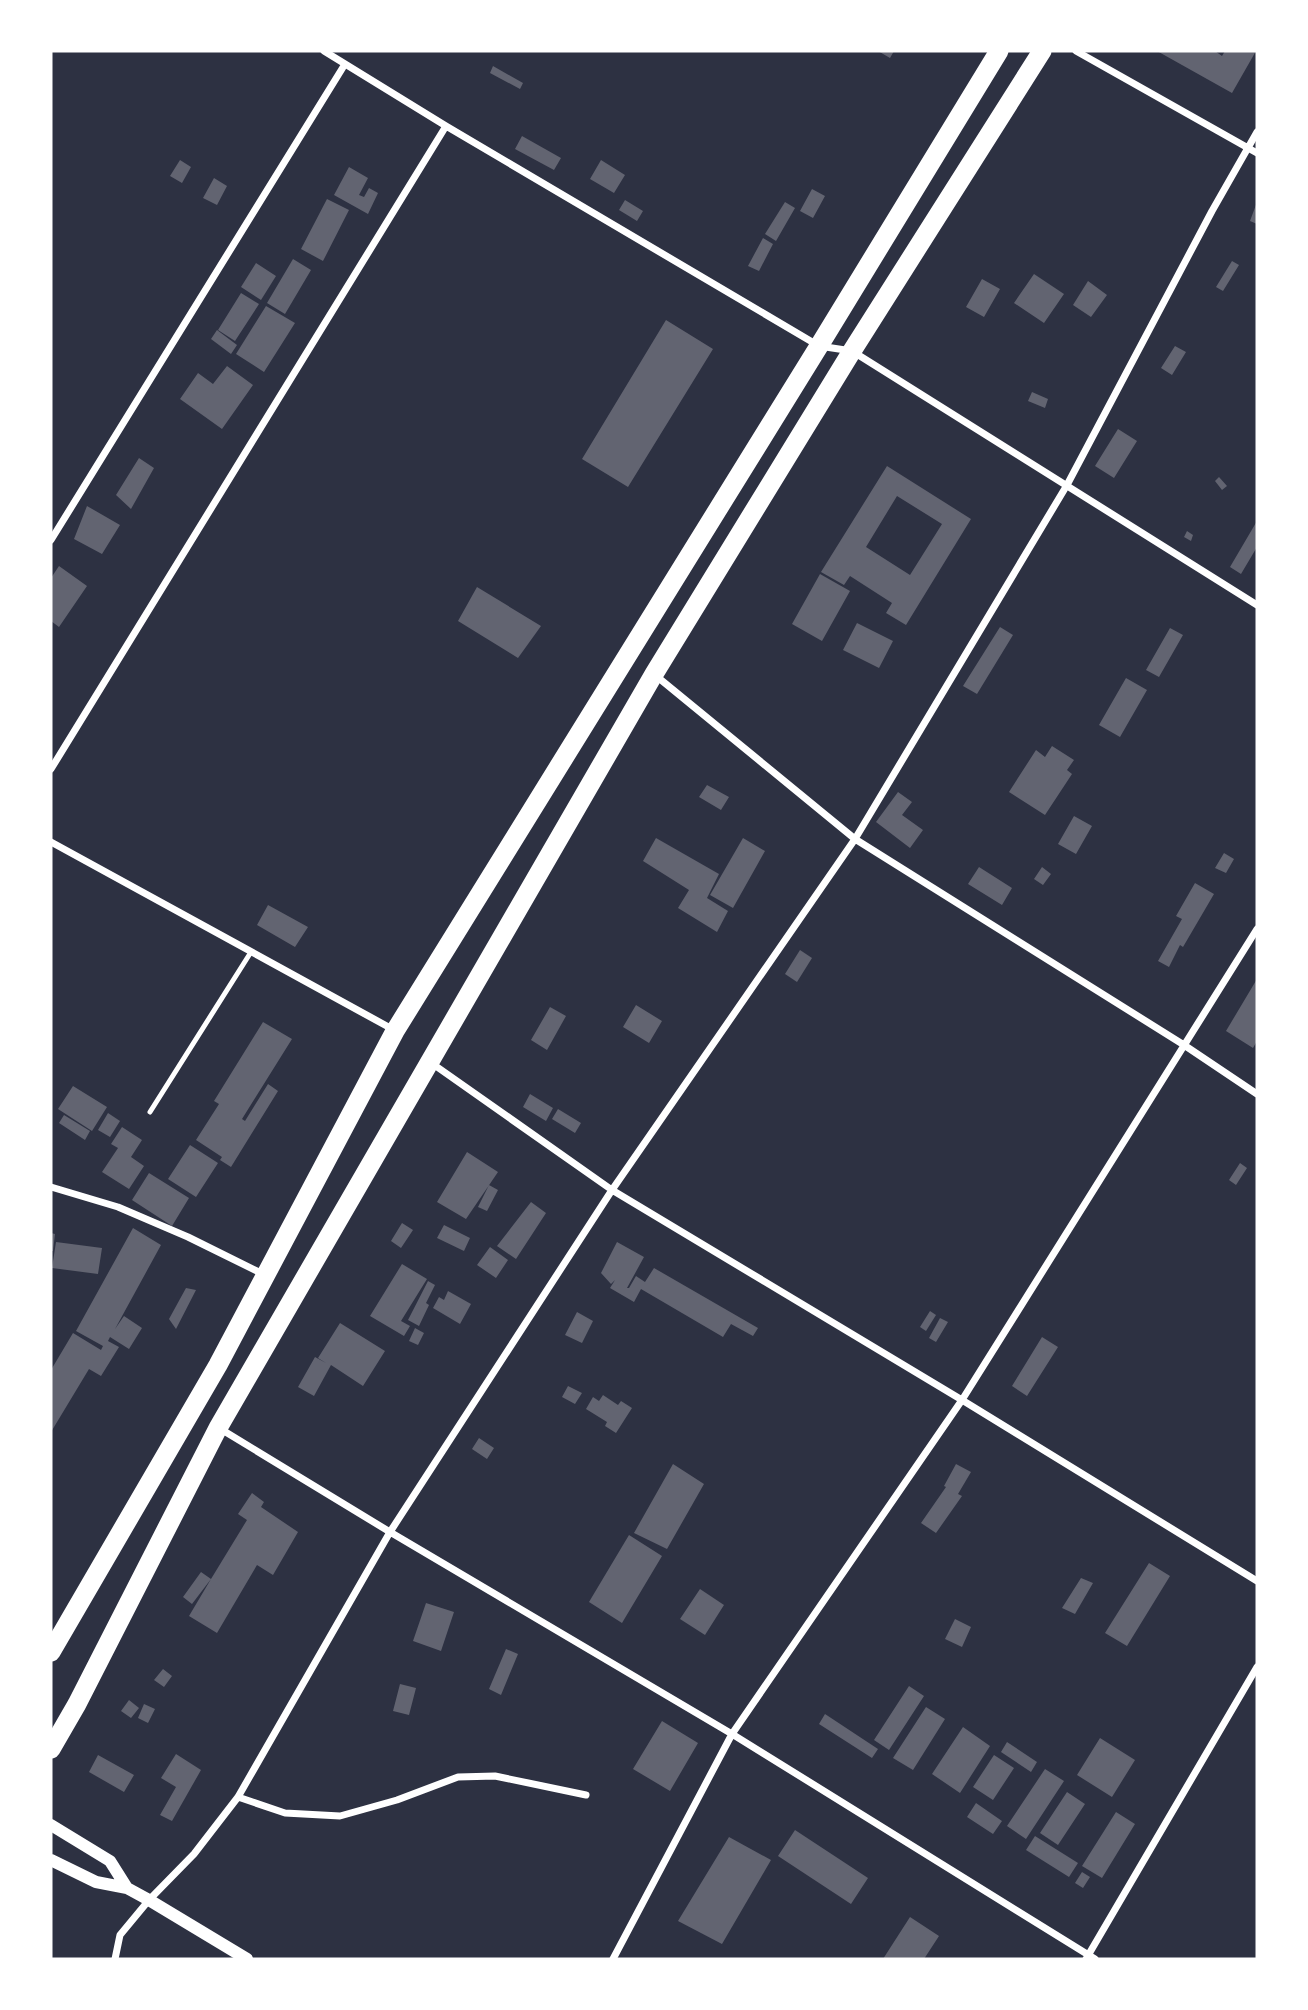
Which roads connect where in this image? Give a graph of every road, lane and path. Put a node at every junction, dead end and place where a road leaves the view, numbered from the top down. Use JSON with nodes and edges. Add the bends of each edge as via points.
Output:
{"nodes":[{"id":1,"x":324,"y":51,"type":"edge"},
{"id":2,"x":999,"y":51,"type":"edge"},
{"id":3,"x":1042,"y":51,"type":"edge"},
{"id":4,"x":1076,"y":51,"type":"edge"},
{"id":5,"x":345,"y":64,"type":"junction"},
{"id":6,"x":446,"y":126,"type":"junction"},
{"id":7,"x":1257,"y":132,"type":"edge"},
{"id":8,"x":1247,"y":148,"type":"junction"},
{"id":9,"x":1257,"y":153,"type":"edge"},
{"id":10,"x":819,"y":346,"type":"junction"},
{"id":11,"x":852,"y":351,"type":"junction"},
{"id":12,"x":1067,"y":485,"type":"junction"},
{"id":13,"x":51,"y":540,"type":"edge"},
{"id":14,"x":1257,"y":605,"type":"edge"},
{"id":15,"x":654,"y":674,"type":"junction"},
{"id":16,"x":51,"y":769,"type":"edge"},
{"id":17,"x":855,"y":839,"type":"junction"},
{"id":18,"x":51,"y":842,"type":"edge"},
{"id":19,"x":1257,"y":929,"type":"edge"},
{"id":20,"x":251,"y":952,"type":"junction"},
{"id":21,"x":395,"y":1031,"type":"junction"},
{"id":22,"x":1184,"y":1045,"type":"junction"},
{"id":23,"x":430,"y":1061,"type":"junction"},
{"id":24,"x":1257,"y":1094,"type":"edge"},
{"id":25,"x":150,"y":1112,"type":"dead end"},
{"id":26,"x":51,"y":1187,"type":"edge"},
{"id":27,"x":612,"y":1190,"type":"junction"},
{"id":28,"x":266,"y":1275,"type":"junction"},
{"id":29,"x":962,"y":1400,"type":"junction"},
{"id":30,"x":218,"y":1428,"type":"junction"},
{"id":31,"x":390,"y":1532,"type":"junction"},
{"id":32,"x":1257,"y":1581,"type":"edge"},
{"id":33,"x":51,"y":1652,"type":"edge"},
{"id":34,"x":1257,"y":1667,"type":"edge"},
{"id":35,"x":732,"y":1734,"type":"junction"},
{"id":36,"x":51,"y":1749,"type":"edge"},
{"id":37,"x":586,"y":1795,"type":"dead end"},
{"id":38,"x":238,"y":1797,"type":"junction"},
{"id":39,"x":51,"y":1825,"type":"edge"},
{"id":40,"x":51,"y":1860,"type":"edge"},
{"id":41,"x":127,"y":1888,"type":"junction"},
{"id":42,"x":149,"y":1900,"type":"junction"},
{"id":43,"x":1090,"y":1958,"type":"edge"},
{"id":44,"x":115,"y":1959,"type":"edge"},
{"id":45,"x":247,"y":1959,"type":"edge"},
{"id":46,"x":613,"y":1959,"type":"edge"}],
"edges":[{"from":1,"to":5,"type":"street"},
{"from":2,"to":10,"type":"highway"},
{"from":3,"to":11,"type":"highway"},
{"from":4,"to":8,"type":"street"},
{"from":5,"to":6,"type":"street"},
{"from":5,"to":13,"type":"street"},
{"from":6,"to":10,"type":"street"},
{"from":6,"to":16,"type":"street"},
{"from":7,"to":8,"type":"street"},
{"from":8,"to":9,"type":"street"},
{"from":8,"to":12,"type":"street"},
{"from":10,"to":11,"type":"street"},
{"from":10,"to":21,"type":"highway"},
{"from":11,"to":12,"type":"street"},
{"from":11,"to":15,"type":"highway"},
{"from":12,"to":14,"type":"street"},
{"from":12,"to":17,"type":"street"},
{"from":15,"to":17,"type":"street"},
{"from":15,"to":23,"type":"highway"},
{"from":17,"to":22,"type":"street"},
{"from":17,"to":27,"type":"street"},
{"from":18,"to":20,"type":"street"},
{"from":19,"to":22,"type":"street"},
{"from":20,"to":21,"type":"street"},
{"from":20,"to":25,"type":"lane"},
{"from":21,"to":28,"type":"highway"},
{"from":22,"to":24,"type":"street"},
{"from":22,"to":29,"type":"street"},
{"from":23,"to":27,"type":"street"},
{"from":23,"to":30,"type":"highway"},
{"from":26,"to":28,"type":"street","via":[[118,1207]]},
{"from":27,"to":29,"type":"street"},
{"from":27,"to":31,"type":"street"},
{"from":28,"to":33,"type":"highway"},
{"from":29,"to":32,"type":"street"},
{"from":29,"to":35,"type":"street"},
{"from":30,"to":31,"type":"street"},
{"from":30,"to":36,"type":"highway"},
{"from":31,"to":35,"type":"street"},
{"from":31,"to":38,"type":"street"},
{"from":34,"to":43,"type":"street"},
{"from":35,"to":43,"type":"street"},
{"from":35,"to":46,"type":"street"},
{"from":37,"to":38,"type":"street","via":[[495,1776],[458,1777],[340,1816],[285,1813]]},
{"from":38,"to":42,"type":"street","via":[[194,1854]]},
{"from":39,"to":41,"type":"street","via":[[110,1861]]},
{"from":40,"to":41,"type":"street","via":[[96,1882]]},
{"from":41,"to":42,"type":"street"},
{"from":42,"to":44,"type":"street","via":[[120,1935]]},
{"from":42,"to":45,"type":"street"}]}
